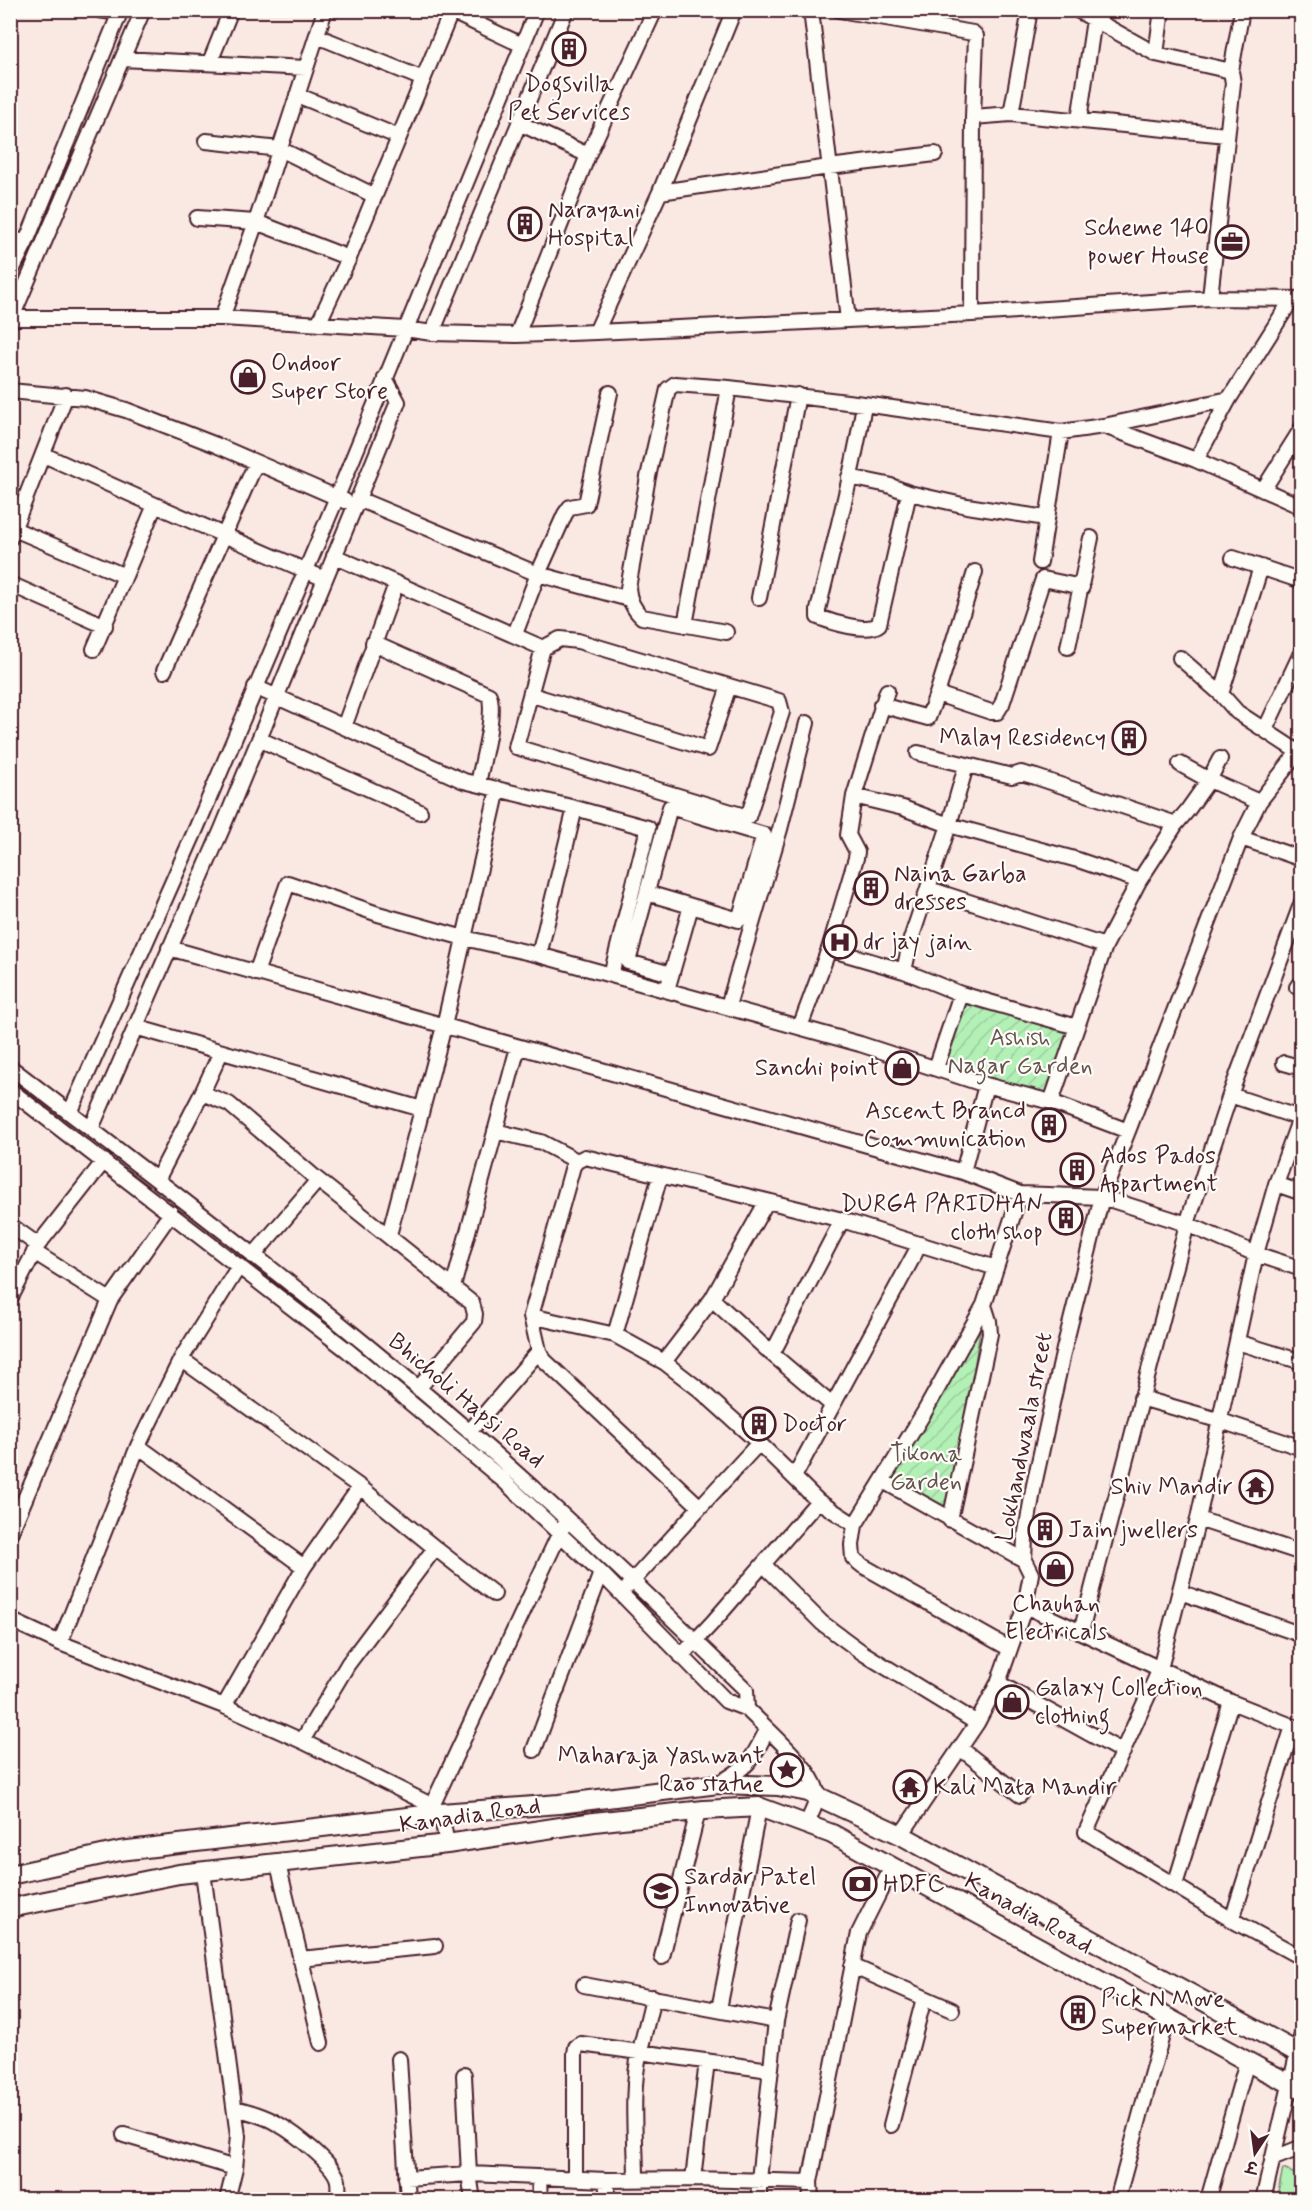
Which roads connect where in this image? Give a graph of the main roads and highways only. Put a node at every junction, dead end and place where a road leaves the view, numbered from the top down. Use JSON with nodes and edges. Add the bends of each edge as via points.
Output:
{"nodes":[{"id":1,"x":175,"y":1845,"type":"junction"},
{"id":2,"x":179,"y":1874,"type":"junction"},
{"id":3,"x":10,"y":1875,"type":"edge"},
{"id":4,"x":10,"y":1908,"type":"edge"},
{"id":5,"x":1299,"y":2054,"type":"edge"},
{"id":6,"x":1296,"y":2087,"type":"edge"}],
"edges":[{"from":1,"to":2,"type":"main road"},
{"from":1,"to":3,"type":"main road","name":"Kanadia Road","via":[[120,1851]]},
{"from":1,"to":5,"type":"main road","name":"Kanadia Road","via":[[437,1809],[559,1804],[718,1784],[778,1786],[817,1796],[901,1835]]},
{"from":2,"to":4,"type":"main road","name":"Kanadia Road"},
{"from":2,"to":6,"type":"main road","name":"Kanadia Road","via":[[447,1844],[594,1822],[759,1808],[832,1834]]}]}
